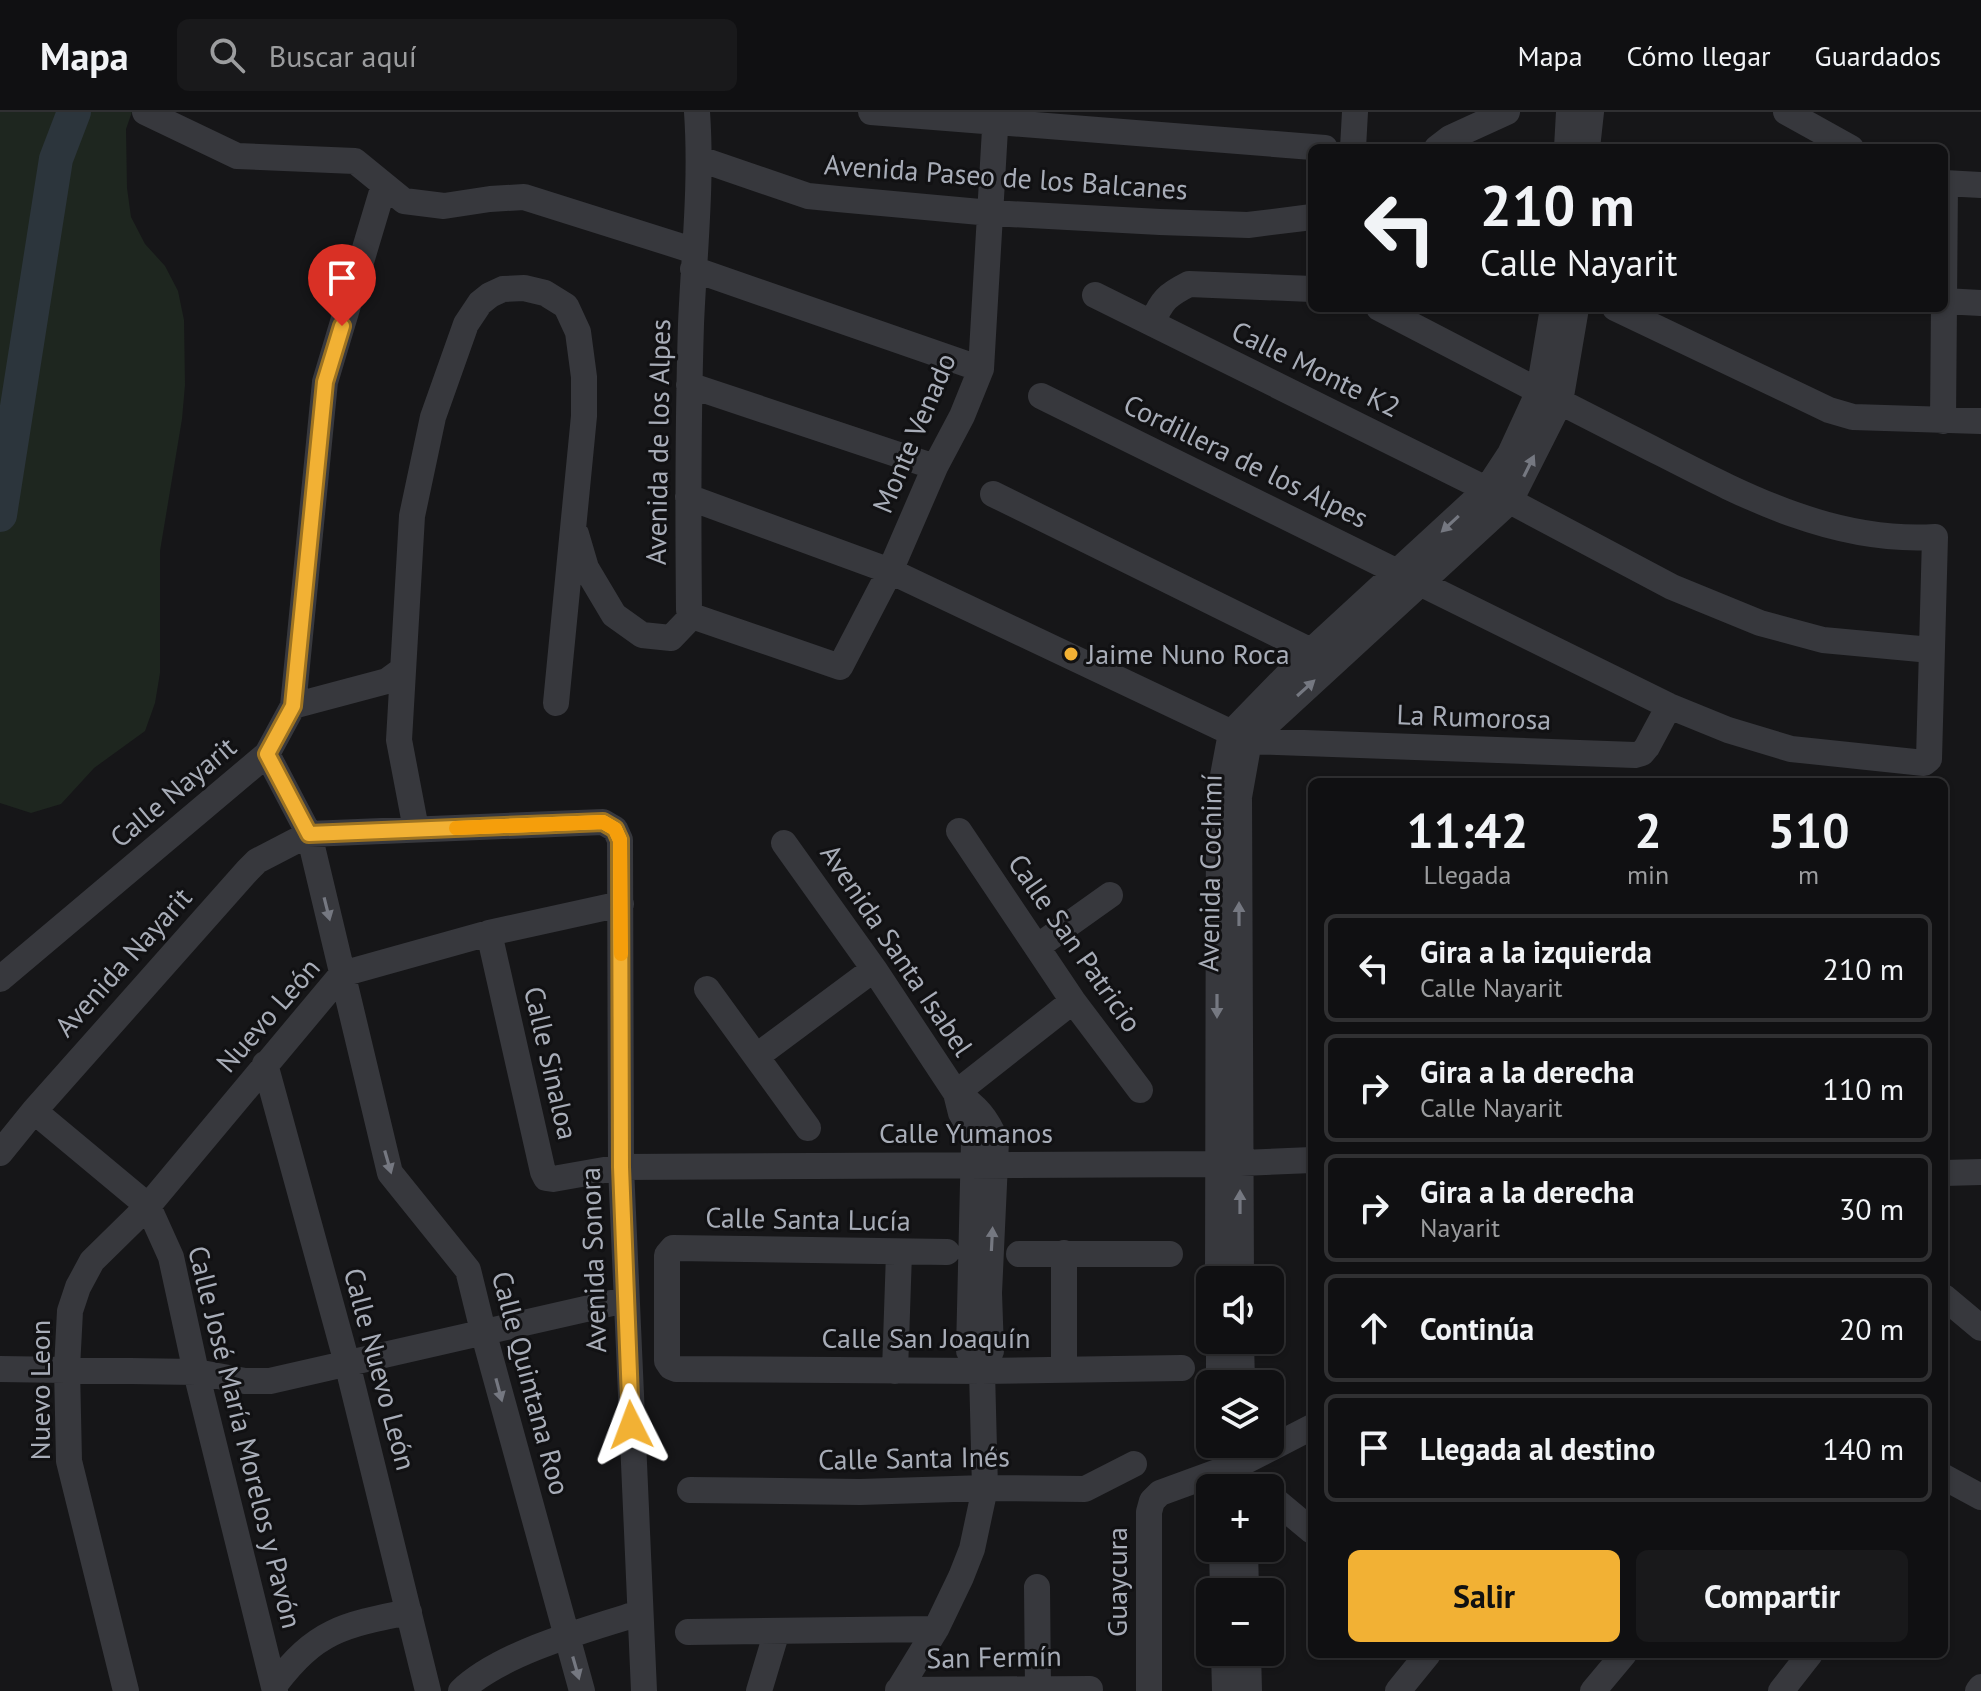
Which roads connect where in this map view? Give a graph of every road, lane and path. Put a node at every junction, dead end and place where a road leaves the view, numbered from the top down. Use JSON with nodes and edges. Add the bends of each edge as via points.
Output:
{"nodes":[{"id":1,"x":145,"y":112,"type":"edge"},
{"id":2,"x":697,"y":112,"type":"edge"},
{"id":3,"x":871,"y":112,"type":"edge"},
{"id":4,"x":1355,"y":112,"type":"edge"},
{"id":5,"x":1507,"y":112,"type":"edge"},
{"id":6,"x":1569,"y":112,"type":"edge"},
{"id":7,"x":1591,"y":112,"type":"edge"},
{"id":8,"x":1786,"y":112,"type":"edge"},
{"id":9,"x":995,"y":117,"type":"edge"},
{"id":10,"x":1353,"y":144,"type":"edge"},
{"id":11,"x":1442,"y":144,"type":"edge"},
{"id":12,"x":1567,"y":144,"type":"edge"},
{"id":13,"x":1587,"y":144,"type":"edge"},
{"id":14,"x":1844,"y":144,"type":"edge"},
{"id":15,"x":1308,"y":146,"type":"edge"},
{"id":16,"x":700,"y":159,"type":"junction"},
{"id":17,"x":1948,"y":183,"type":"edge"},
{"id":18,"x":384,"y":185,"type":"junction"},
{"id":19,"x":1981,"y":185,"type":"edge"},
{"id":20,"x":991,"y":213,"type":"junction"},
{"id":21,"x":1308,"y":218,"type":"edge"},
{"id":22,"x":694,"y":260,"type":"junction"},
{"id":23,"x":1308,"y":289,"type":"edge"},
{"id":24,"x":1095,"y":295,"type":"dead end"},
{"id":25,"x":1948,"y":301,"type":"edge"},
{"id":26,"x":1981,"y":303,"type":"edge"},
{"id":27,"x":1387,"y":312,"type":"edge"},
{"id":28,"x":1553,"y":312,"type":"edge"},
{"id":29,"x":1575,"y":312,"type":"edge"},
{"id":30,"x":1623,"y":312,"type":"edge"},
{"id":31,"x":1944,"y":312,"type":"edge"},
{"id":32,"x":1152,"y":323,"type":"junction"},
{"id":33,"x":981,"y":369,"type":"junction"},
{"id":34,"x":689,"y":385,"type":"junction"},
{"id":35,"x":1041,"y":396,"type":"dead end"},
{"id":36,"x":1550,"y":396,"type":"junction"},
{"id":37,"x":1943,"y":421,"type":"junction"},
{"id":38,"x":1981,"y":421,"type":"edge"},
{"id":39,"x":935,"y":467,"type":"junction"},
{"id":40,"x":993,"y":494,"type":"dead end"},
{"id":41,"x":1498,"y":495,"type":"junction"},
{"id":42,"x":688,"y":497,"type":"junction"},
{"id":43,"x":573,"y":513,"type":"junction"},
{"id":44,"x":890,"y":571,"type":"junction"},
{"id":45,"x":1411,"y":578,"type":"junction"},
{"id":46,"x":692,"y":616,"type":"junction"},
{"id":47,"x":1931,"y":650,"type":"junction"},
{"id":48,"x":1311,"y":651,"type":"junction"},
{"id":49,"x":402,"y":670,"type":"junction"},
{"id":50,"x":556,"y":703,"type":"dead end"},
{"id":51,"x":293,"y":706,"type":"junction"},
{"id":52,"x":1669,"y":706,"type":"junction"},
{"id":53,"x":1240,"y":737,"type":"junction"},
{"id":54,"x":267,"y":754,"type":"junction"},
{"id":55,"x":416,"y":829,"type":"junction"},
{"id":56,"x":959,"y":831,"type":"dead end"},
{"id":57,"x":309,"y":834,"type":"junction"},
{"id":58,"x":784,"y":843,"type":"dead end"},
{"id":59,"x":1110,"y":895,"type":"dead end"},
{"id":60,"x":621,"y":904,"type":"junction"},
{"id":61,"x":489,"y":933,"type":"junction"},
{"id":62,"x":1037,"y":947,"type":"junction"},
{"id":63,"x":874,"y":969,"type":"junction"},
{"id":64,"x":342,"y":974,"type":"junction"},
{"id":65,"x":0,"y":979,"type":"edge"},
{"id":66,"x":707,"y":989,"type":"dead end"},
{"id":67,"x":1073,"y":1001,"type":"junction"},
{"id":68,"x":757,"y":1056,"type":"junction"},
{"id":69,"x":265,"y":1064,"type":"junction"},
{"id":70,"x":1140,"y":1090,"type":"dead end"},
{"id":71,"x":956,"y":1093,"type":"junction"},
{"id":72,"x":34,"y":1111,"type":"junction"},
{"id":73,"x":808,"y":1128,"type":"dead end"},
{"id":74,"x":0,"y":1153,"type":"edge"},
{"id":75,"x":1308,"y":1160,"type":"edge"},
{"id":76,"x":984,"y":1164,"type":"junction"},
{"id":77,"x":1228,"y":1164,"type":"junction"},
{"id":78,"x":621,"y":1167,"type":"junction"},
{"id":79,"x":1981,"y":1172,"type":"edge"},
{"id":80,"x":1948,"y":1173,"type":"edge"},
{"id":81,"x":148,"y":1206,"type":"junction"},
{"id":82,"x":947,"y":1252,"type":"dead end"},
{"id":83,"x":899,"y":1253,"type":"junction"},
{"id":84,"x":1064,"y":1253,"type":"junction"},
{"id":85,"x":1019,"y":1254,"type":"dead end"},
{"id":86,"x":1170,"y":1254,"type":"dead end"},
{"id":87,"x":1219,"y":1266,"type":"edge"},
{"id":88,"x":1239,"y":1266,"type":"edge"},
{"id":89,"x":625,"y":1300,"type":"junction"},
{"id":90,"x":1948,"y":1300,"type":"edge"},
{"id":91,"x":1981,"y":1328,"type":"edge"},
{"id":92,"x":483,"y":1331,"type":"junction"},
{"id":93,"x":347,"y":1363,"type":"junction"},
{"id":94,"x":671,"y":1367,"type":"joint"},
{"id":95,"x":67,"y":1368,"type":"junction"},
{"id":96,"x":1182,"y":1368,"type":"dead end"},
{"id":97,"x":0,"y":1369,"type":"edge"},
{"id":98,"x":1064,"y":1369,"type":"junction"},
{"id":99,"x":895,"y":1371,"type":"junction"},
{"id":100,"x":982,"y":1371,"type":"junction"},
{"id":101,"x":196,"y":1372,"type":"junction"},
{"id":102,"x":1308,"y":1430,"type":"edge"},
{"id":103,"x":1134,"y":1464,"type":"dead end"},
{"id":104,"x":1239,"y":1474,"type":"edge"},
{"id":105,"x":1948,"y":1480,"type":"edge"},
{"id":106,"x":1196,"y":1484,"type":"edge"},
{"id":107,"x":985,"y":1488,"type":"junction"},
{"id":108,"x":690,"y":1490,"type":"dead end"},
{"id":109,"x":1981,"y":1497,"type":"edge"},
{"id":110,"x":1284,"y":1508,"type":"edge"},
{"id":111,"x":1308,"y":1528,"type":"edge"},
{"id":112,"x":1037,"y":1587,"type":"dead end"},
{"id":113,"x":409,"y":1612,"type":"junction"},
{"id":114,"x":640,"y":1613,"type":"junction"},
{"id":115,"x":936,"y":1629,"type":"junction"},
{"id":116,"x":777,"y":1631,"type":"junction"},
{"id":117,"x":688,"y":1632,"type":"dead end"},
{"id":118,"x":566,"y":1635,"type":"junction"},
{"id":119,"x":1425,"y":1658,"type":"edge"},
{"id":120,"x":1621,"y":1658,"type":"edge"},
{"id":121,"x":1807,"y":1658,"type":"edge"},
{"id":122,"x":1224,"y":1666,"type":"edge"},
{"id":123,"x":1248,"y":1666,"type":"edge"},
{"id":124,"x":275,"y":1689,"type":"edge"},
{"id":125,"x":1038,"y":1689,"type":"junction"},
{"id":126,"x":1090,"y":1689,"type":"dead end"},
{"id":127,"x":126,"y":1691,"type":"edge"},
{"id":128,"x":428,"y":1691,"type":"edge"},
{"id":129,"x":461,"y":1691,"type":"edge"},
{"id":130,"x":582,"y":1691,"type":"edge"},
{"id":131,"x":644,"y":1691,"type":"edge"},
{"id":132,"x":759,"y":1691,"type":"edge"},
{"id":133,"x":898,"y":1691,"type":"edge"},
{"id":134,"x":1149,"y":1691,"type":"edge"},
{"id":135,"x":1225,"y":1691,"type":"edge"},
{"id":136,"x":1249,"y":1691,"type":"edge"},
{"id":137,"x":1398,"y":1691,"type":"edge"},
{"id":138,"x":1593,"y":1691,"type":"edge"},
{"id":139,"x":1781,"y":1691,"type":"edge"}],
"edges":[{"from":1,"to":18,"type":"street","via":[[237,156],[355,161]]},
{"from":2,"to":16,"type":"street","name":"Avenida de los Alpes"},
{"from":3,"to":9,"type":"street"},
{"from":4,"to":10,"type":"street"},
{"from":5,"to":11,"type":"street"},
{"from":6,"to":12,"type":"street"},
{"from":7,"to":13,"type":"street"},
{"from":8,"to":14,"type":"street"},
{"from":9,"to":15,"type":"street"},
{"from":9,"to":20,"type":"street","name":"Monte Venado"},
{"from":16,"to":20,"type":"street","name":"Avenida Paseo de los Balcanes","via":[[808,196]]},
{"from":16,"to":22,"type":"street","name":"Avenida de los Alpes"},
{"from":17,"to":19,"type":"street"},
{"from":18,"to":22,"type":"street","via":[[404,201],[444,206],[524,197]]},
{"from":18,"to":51,"type":"street","via":[[325,382]]},
{"from":20,"to":21,"type":"street","name":"Avenida Paseo de los Balcanes","via":[[1248,225]]},
{"from":20,"to":33,"type":"street","name":"Monte Venado"},
{"from":22,"to":33,"type":"street"},
{"from":22,"to":34,"type":"street","name":"Avenida de los Alpes"},
{"from":23,"to":32,"type":"street","via":[[1189,284],[1161,303]]},
{"from":24,"to":32,"type":"street","name":"Calle Monte K2"},
{"from":25,"to":26,"type":"street"},
{"from":27,"to":36,"type":"street"},
{"from":28,"to":36,"type":"street","name":"Avenida Cochimí"},
{"from":29,"to":36,"type":"street","name":"Avenida Cochimí"},
{"from":30,"to":37,"type":"street","via":[[1829,410],[1853,417]]},
{"from":31,"to":37,"type":"street"},
{"from":32,"to":41,"type":"street","name":"Calle Monte K2"},
{"from":33,"to":39,"type":"street","name":"Monte Venado"},
{"from":34,"to":39,"type":"street"},
{"from":34,"to":42,"type":"street","name":"Avenida de los Alpes"},
{"from":35,"to":45,"type":"street","name":"Cordillera de los Alpes"},
{"from":36,"to":41,"type":"street","name":"Avenida Cochimí","via":[[1510,454]]},
{"from":36,"to":47,"type":"street","via":[[1769,507],[1843,529],[1935,537]]},
{"from":37,"to":38,"type":"street"},
{"from":39,"to":44,"type":"street","name":"Monte Venado"},
{"from":40,"to":48,"type":"street"},
{"from":41,"to":45,"type":"street","name":"Avenida Cochimí"},
{"from":41,"to":47,"type":"street","name":"Calle Monte K2","via":[[1672,587],[1760,623],[1823,640]]},
{"from":42,"to":44,"type":"street"},
{"from":42,"to":46,"type":"street","name":"Avenida de los Alpes"},
{"from":43,"to":46,"type":"street","via":[[586,568],[614,615],[642,635],[671,638]]},
{"from":43,"to":49,"type":"street","via":[[584,416],[578,332],[566,306],[545,293],[503,289],[480,303],[466,324],[433,417],[412,516]]},
{"from":43,"to":50,"type":"street"},
{"from":44,"to":46,"type":"street","name":"Monte Venado","via":[[840,667]]},
{"from":44,"to":53,"type":"street"},
{"from":45,"to":48,"type":"street","name":"Avenida Cochimí"},
{"from":45,"to":52,"type":"street","name":"Cordillera de los Alpes"},
{"from":53,"to":45,"type":"street","name":"Avenida Cochimí","one_way":true},
{"from":47,"to":52,"type":"street","name":"Cordillera de los Alpes","via":[[1931,753],[1924,763],[1791,749]]},
{"from":48,"to":53,"type":"street","name":"Avenida Cochimí"},
{"from":49,"to":51,"type":"street","via":[[387,681]]},
{"from":49,"to":55,"type":"street","via":[[399,740]]},
{"from":51,"to":54,"type":"street"},
{"from":52,"to":53,"type":"street","name":"La Rumorosa","via":[[1647,747],[1635,755]]},
{"from":53,"to":77,"type":"street","name":"Avenida Cochimí","via":[[1219,797]]},
{"from":54,"to":57,"type":"street","name":"Calle Nayarit"},
{"from":54,"to":65,"type":"street","name":"Calle Nayarit"},
{"from":55,"to":57,"type":"street"},
{"from":55,"to":60,"type":"street","name":"Avenida Sonora","via":[[603,822],[620,840]]},
{"from":56,"to":62,"type":"street","name":"Calle San Patricio"},
{"from":57,"to":64,"type":"street","name":"Calle Quintana Roo","one_way":true},
{"from":57,"to":72,"type":"street","name":"Avenida Nayarit","via":[[248,870]]},
{"from":58,"to":63,"type":"street","name":"Avenida Santa Isabel"},
{"from":59,"to":62,"type":"street"},
{"from":60,"to":61,"type":"street","name":"Nuevo León"},
{"from":60,"to":78,"type":"street","name":"Avenida Sonora"},
{"from":61,"to":64,"type":"street","name":"Nuevo León"},
{"from":61,"to":78,"type":"street","name":"Calle Sinaloa","via":[[546,1178]]},
{"from":62,"to":67,"type":"street","name":"Calle San Patricio"},
{"from":63,"to":68,"type":"street"},
{"from":63,"to":71,"type":"street","name":"Avenida Santa Isabel"},
{"from":64,"to":69,"type":"street","name":"Nuevo León"},
{"from":64,"to":92,"type":"street","name":"Calle Quintana Roo","one_way":true,"via":[[390,1173],[468,1270]]},
{"from":66,"to":68,"type":"street"},
{"from":67,"to":70,"type":"street","name":"Calle San Patricio"},
{"from":67,"to":71,"type":"street"},
{"from":68,"to":73,"type":"street"},
{"from":69,"to":81,"type":"street","name":"Nuevo León"},
{"from":69,"to":93,"type":"street","name":"Calle Nuevo León"},
{"from":71,"to":76,"type":"street","name":"Avenida Santa Isabel","via":[[977,1106],[991,1127],[996,1141]]},
{"from":72,"to":74,"type":"street","name":"Avenida Nayarit"},
{"from":72,"to":81,"type":"street","name":"Calle José María Morelos y Pavón"},
{"from":75,"to":77,"type":"street","name":"Calle Yumanos"},
{"from":76,"to":77,"type":"street","name":"Calle Yumanos"},
{"from":76,"to":78,"type":"street","name":"Calle Yumanos"},
{"from":76,"to":100,"type":"street","name":"Avenida Santa Isabel","via":[[980,1293],[969,1351]]},
{"from":77,"to":87,"type":"street","name":"Avenida Cochimí"},
{"from":88,"to":77,"type":"street","name":"Avenida Cochimí","one_way":true},
{"from":78,"to":89,"type":"street","name":"Avenida Sonora"},
{"from":79,"to":80,"type":"street"},
{"from":81,"to":95,"type":"street","name":"Nuevo Leon","via":[[92,1261],[78,1287],[70,1311]]},
{"from":81,"to":101,"type":"street","name":"Calle José María Morelos y Pavón","via":[[171,1257]]},
{"from":82,"to":83,"type":"street","name":"Calle Santa Lucía"},
{"from":83,"to":94,"type":"street","name":"Calle Santa Lucía","via":[[673,1248],[667,1361]]},
{"from":83,"to":99,"type":"street"},
{"from":84,"to":85,"type":"street"},
{"from":84,"to":86,"type":"street"},
{"from":84,"to":98,"type":"street"},
{"from":89,"to":92,"type":"street"},
{"from":89,"to":114,"type":"street","name":"Avenida Sonora"},
{"from":90,"to":91,"type":"street"},
{"from":92,"to":93,"type":"street"},
{"from":92,"to":118,"type":"street","name":"Calle Quintana Roo","one_way":true},
{"from":93,"to":101,"type":"street","via":[[270,1381]]},
{"from":93,"to":113,"type":"street","name":"Calle Nuevo León"},
{"from":94,"to":99,"type":"street","name":"Calle San Joaquín"},
{"from":95,"to":97,"type":"street"},
{"from":95,"to":101,"type":"street"},
{"from":95,"to":127,"type":"street","name":"Nuevo Leon","via":[[69,1461]]},
{"from":96,"to":98,"type":"street","name":"Calle San Joaquín"},
{"from":98,"to":100,"type":"street","name":"Calle San Joaquín"},
{"from":99,"to":100,"type":"street","name":"Calle San Joaquín"},
{"from":100,"to":107,"type":"street","name":"Avenida Santa Isabel"},
{"from":101,"to":124,"type":"street","name":"Calle José María Morelos y Pavón"},
{"from":102,"to":104,"type":"street"},
{"from":103,"to":107,"type":"street","name":"Calle Santa Inés","via":[[1085,1489]]},
{"from":105,"to":109,"type":"street"},
{"from":106,"to":134,"type":"street","name":"Guaycura","via":[[1160,1493],[1149,1512]]},
{"from":107,"to":108,"type":"street","name":"Calle Santa Inés"},
{"from":107,"to":115,"type":"street","name":"Avenida Santa Isabel","via":[[972,1549]]},
{"from":110,"to":111,"type":"street"},
{"from":112,"to":125,"type":"street"},
{"from":113,"to":124,"type":"street","via":[[336,1630],[314,1642],[292,1662]]},
{"from":113,"to":128,"type":"street","name":"Calle Nuevo León"},
{"from":114,"to":118,"type":"street"},
{"from":114,"to":131,"type":"street","name":"Avenida Sonora"},
{"from":115,"to":116,"type":"street"},
{"from":115,"to":133,"type":"street","name":"Avenida Santa Isabel"},
{"from":116,"to":117,"type":"street"},
{"from":116,"to":132,"type":"street"},
{"from":118,"to":129,"type":"street","via":[[487,1672]]},
{"from":118,"to":130,"type":"street","name":"Calle Quintana Roo","one_way":true},
{"from":119,"to":137,"type":"street"},
{"from":120,"to":138,"type":"street"},
{"from":121,"to":139,"type":"street"},
{"from":122,"to":135,"type":"street"},
{"from":123,"to":136,"type":"street"},
{"from":125,"to":126,"type":"street","name":"San Fermín"},
{"from":125,"to":133,"type":"street","name":"San Fermín"}]}
